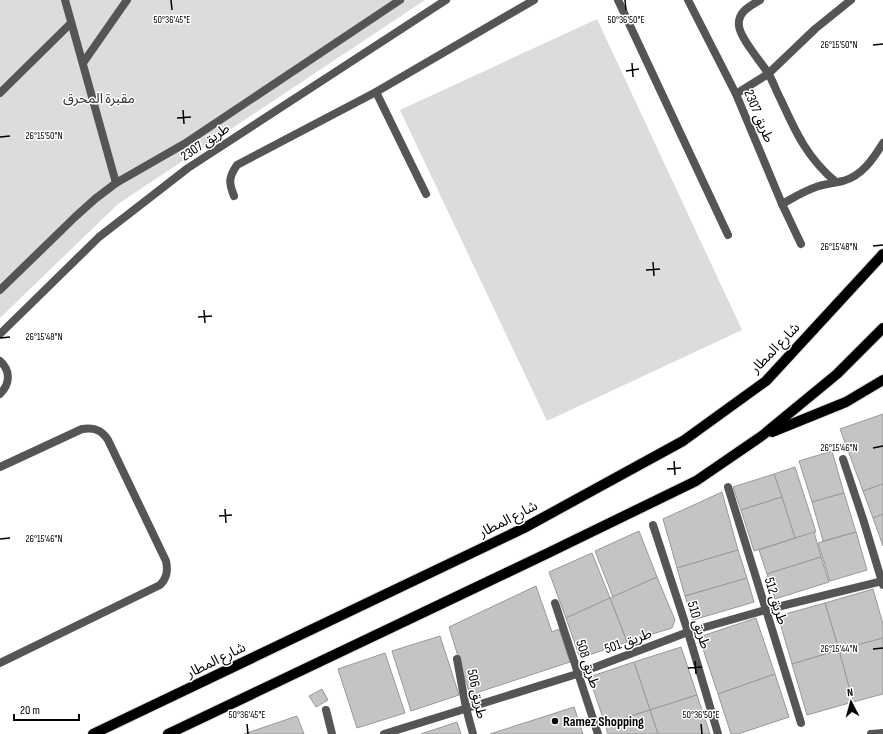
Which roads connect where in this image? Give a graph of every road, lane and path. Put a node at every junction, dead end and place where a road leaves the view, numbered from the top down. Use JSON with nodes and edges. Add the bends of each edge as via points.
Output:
{"nodes":[{"id":1,"x":65,"y":0,"type":"edge"},
{"id":2,"x":127,"y":0,"type":"edge"},
{"id":3,"x":400,"y":0,"type":"edge"},
{"id":4,"x":446,"y":0,"type":"edge"},
{"id":5,"x":534,"y":0,"type":"edge"},
{"id":6,"x":618,"y":0,"type":"edge"},
{"id":7,"x":688,"y":0,"type":"edge"},
{"id":8,"x":760,"y":0,"type":"edge"},
{"id":9,"x":851,"y":0,"type":"edge"},
{"id":10,"x":71,"y":23,"type":"junction"},
{"id":11,"x":82,"y":63,"type":"junction"},
{"id":12,"x":768,"y":74,"type":"junction"},
{"id":13,"x":376,"y":92,"type":"junction"},
{"id":14,"x":0,"y":93,"type":"edge"},
{"id":15,"x":736,"y":94,"type":"junction"},
{"id":16,"x":883,"y":143,"type":"edge"},
{"id":17,"x":836,"y":182,"type":"junction"},
{"id":18,"x":116,"y":183,"type":"junction"},
{"id":19,"x":426,"y":194,"type":"dead end"},
{"id":20,"x":234,"y":196,"type":"dead end"},
{"id":21,"x":782,"y":204,"type":"junction"},
{"id":22,"x":728,"y":235,"type":"dead end"},
{"id":23,"x":801,"y":244,"type":"dead end"},
{"id":24,"x":883,"y":254,"type":"edge"},
{"id":25,"x":0,"y":290,"type":"edge"},
{"id":26,"x":883,"y":328,"type":"edge"},
{"id":27,"x":0,"y":334,"type":"edge"},
{"id":28,"x":0,"y":361,"type":"edge"},
{"id":29,"x":883,"y":380,"type":"edge"},
{"id":30,"x":0,"y":394,"type":"edge"},
{"id":31,"x":763,"y":436,"type":"junction"},
{"id":32,"x":843,"y":459,"type":"dead end"},
{"id":33,"x":0,"y":467,"type":"edge"},
{"id":34,"x":728,"y":487,"type":"dead end"},
{"id":35,"x":652,"y":525,"type":"dead end"},
{"id":36,"x":883,"y":583,"type":"edge"},
{"id":37,"x":555,"y":603,"type":"dead end"},
{"id":38,"x":765,"y":610,"type":"junction"},
{"id":39,"x":688,"y":632,"type":"junction"},
{"id":40,"x":457,"y":659,"type":"dead end"},
{"id":41,"x":0,"y":663,"type":"edge"},
{"id":42,"x":577,"y":674,"type":"junction"},
{"id":43,"x":466,"y":708,"type":"junction"},
{"id":44,"x":326,"y":710,"type":"dead end"},
{"id":45,"x":801,"y":723,"type":"dead end"},
{"id":46,"x":883,"y":733,"type":"edge"},
{"id":47,"x":93,"y":734,"type":"edge"},
{"id":48,"x":168,"y":734,"type":"edge"},
{"id":49,"x":332,"y":734,"type":"edge"},
{"id":50,"x":384,"y":734,"type":"edge"},
{"id":51,"x":473,"y":734,"type":"edge"},
{"id":52,"x":598,"y":734,"type":"edge"},
{"id":53,"x":718,"y":734,"type":"edge"},
{"id":54,"x":871,"y":734,"type":"edge"}],
"edges":[{"from":1,"to":10,"type":"street"},
{"from":2,"to":11,"type":"street"},
{"from":3,"to":18,"type":"street","via":[[184,144]]},
{"from":4,"to":27,"type":"street","name":"طريق 2307","via":[[188,168],[99,237]]},
{"from":5,"to":13,"type":"street"},
{"from":6,"to":22,"type":"street"},
{"from":7,"to":15,"type":"street","name":"طريق 2307"},
{"from":8,"to":12,"type":"street","via":[[744,10],[739,26],[740,32]]},
{"from":9,"to":12,"type":"street","via":[[815,29]]},
{"from":10,"to":11,"type":"street"},
{"from":10,"to":14,"type":"street"},
{"from":11,"to":18,"type":"street"},
{"from":12,"to":15,"type":"street"},
{"from":12,"to":17,"type":"street","via":[[800,142],[816,164]]},
{"from":13,"to":19,"type":"street"},
{"from":13,"to":20,"type":"street","via":[[237,165],[230,174],[230,186]]},
{"from":15,"to":21,"type":"street","name":"طريق 2307"},
{"from":16,"to":17,"type":"street","via":[[861,172]]},
{"from":17,"to":21,"type":"street","via":[[815,188]]},
{"from":18,"to":25,"type":"street","via":[[75,217]]},
{"from":21,"to":23,"type":"street","name":"طريق 2307"},
{"from":24,"to":47,"type":"main road","name":"شارع المطار","via":[[766,381],[683,441],[524,528]]},
{"from":26,"to":31,"type":"main road","via":[[837,374]]},
{"from":28,"to":30,"type":"street","via":[[8,376],[5,389]]},
{"from":29,"to":31,"type":"main road","via":[[846,402]]},
{"from":31,"to":48,"type":"main road","via":[[696,481]]},
{"from":32,"to":36,"type":"street"},
{"from":33,"to":41,"type":"street","via":[[82,429],[100,431],[108,440],[168,567],[165,580],[160,585]]},
{"from":34,"to":38,"type":"street","name":"طريق 512"},
{"from":35,"to":39,"type":"street","name":"طريق 510"},
{"from":36,"to":38,"type":"street","name":"طريق 501"},
{"from":37,"to":42,"type":"street","name":"طريق 508"},
{"from":38,"to":39,"type":"street","name":"طريق 501"},
{"from":38,"to":45,"type":"street","name":"طريق 512"},
{"from":39,"to":42,"type":"street","name":"طريق 501"},
{"from":39,"to":53,"type":"street","name":"طريق 510"},
{"from":40,"to":43,"type":"street","name":"طريق 506"},
{"from":42,"to":43,"type":"street","name":"طريق 501"},
{"from":42,"to":52,"type":"street","name":"طريق 508"},
{"from":43,"to":50,"type":"street","name":"طريق 501"},
{"from":43,"to":51,"type":"street","name":"طريق 506"},
{"from":44,"to":49,"type":"street"},
{"from":46,"to":54,"type":"street"}]}
